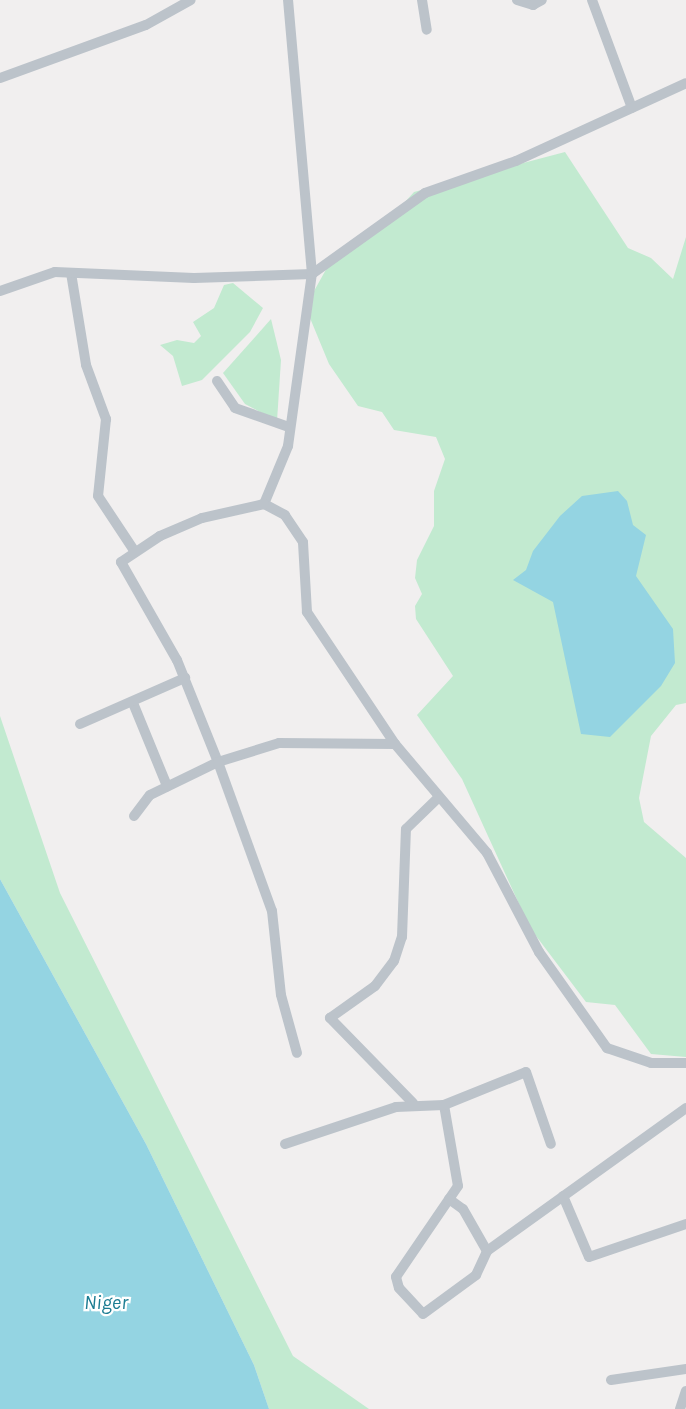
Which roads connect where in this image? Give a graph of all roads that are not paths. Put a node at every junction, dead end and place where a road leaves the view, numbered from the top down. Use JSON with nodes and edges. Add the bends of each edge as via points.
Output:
{"nodes":[{"id":1,"x":191,"y":0,"type":"edge"},
{"id":2,"x":288,"y":0,"type":"edge"},
{"id":3,"x":422,"y":0,"type":"edge"},
{"id":4,"x":517,"y":0,"type":"edge"},
{"id":5,"x":542,"y":0,"type":"edge"},
{"id":6,"x":592,"y":0,"type":"edge"},
{"id":7,"x":427,"y":30,"type":"dead end"},
{"id":8,"x":0,"y":78,"type":"edge"},
{"id":9,"x":686,"y":83,"type":"edge"},
{"id":10,"x":632,"y":108,"type":"junction"},
{"id":11,"x":71,"y":273,"type":"junction"},
{"id":12,"x":312,"y":274,"type":"junction"},
{"id":13,"x":0,"y":291,"type":"edge"},
{"id":14,"x":217,"y":381,"type":"dead end"},
{"id":15,"x":290,"y":427,"type":"junction"},
{"id":16,"x":264,"y":504,"type":"junction"},
{"id":17,"x":135,"y":552,"type":"junction"},
{"id":18,"x":185,"y":678,"type":"junction"},
{"id":19,"x":133,"y":703,"type":"junction"},
{"id":20,"x":80,"y":724,"type":"dead end"},
{"id":21,"x":394,"y":744,"type":"junction"},
{"id":22,"x":219,"y":762,"type":"junction"},
{"id":23,"x":168,"y":786,"type":"junction"},
{"id":24,"x":438,"y":798,"type":"junction"},
{"id":25,"x":134,"y":816,"type":"dead end"},
{"id":26,"x":297,"y":1053,"type":"dead end"},
{"id":27,"x":686,"y":1063,"type":"edge"},
{"id":28,"x":412,"y":1103,"type":"junction"},
{"id":29,"x":444,"y":1106,"type":"junction"},
{"id":30,"x":686,"y":1108,"type":"edge"},
{"id":31,"x":285,"y":1144,"type":"dead end"},
{"id":32,"x":551,"y":1144,"type":"dead end"},
{"id":33,"x":563,"y":1196,"type":"junction"},
{"id":34,"x":448,"y":1199,"type":"junction"},
{"id":35,"x":686,"y":1224,"type":"edge"},
{"id":36,"x":487,"y":1251,"type":"junction"},
{"id":37,"x":686,"y":1369,"type":"edge"},
{"id":38,"x":611,"y":1380,"type":"dead end"},
{"id":39,"x":686,"y":1391,"type":"edge"},
{"id":40,"x":680,"y":1409,"type":"edge"}],
"edges":[{"from":1,"to":8,"type":"street","via":[[146,25]]},
{"from":2,"to":12,"type":"street"},
{"from":3,"to":7,"type":"street"},
{"from":4,"to":5,"type":"street","via":[[532,5]]},
{"from":6,"to":10,"type":"street"},
{"from":9,"to":10,"type":"street"},
{"from":10,"to":12,"type":"street","via":[[516,161],[425,193]]},
{"from":11,"to":12,"type":"street","via":[[194,278]]},
{"from":11,"to":13,"type":"street","via":[[44,274]]},
{"from":11,"to":17,"type":"street","via":[[86,365],[106,419],[98,496]]},
{"from":12,"to":15,"type":"street"},
{"from":14,"to":15,"type":"street","via":[[236,408]]},
{"from":15,"to":16,"type":"street","via":[[285,456]]},
{"from":16,"to":17,"type":"street","via":[[182,525]]},
{"from":16,"to":21,"type":"street","via":[[289,519],[303,542],[307,612]]},
{"from":17,"to":18,"type":"street","via":[[120,566]]},
{"from":18,"to":19,"type":"street"},
{"from":18,"to":22,"type":"street"},
{"from":19,"to":20,"type":"street"},
{"from":19,"to":23,"type":"street"},
{"from":21,"to":22,"type":"street","via":[[279,743]]},
{"from":21,"to":24,"type":"street"},
{"from":22,"to":23,"type":"street"},
{"from":22,"to":26,"type":"street","via":[[272,911],[280,995]]},
{"from":23,"to":25,"type":"street","via":[[150,795]]},
{"from":24,"to":27,"type":"street","via":[[498,870],[539,952],[607,1048],[651,1063]]},
{"from":24,"to":28,"type":"street","via":[[406,829],[403,927],[394,961],[375,986],[330,1018]]},
{"from":28,"to":29,"type":"street"},
{"from":28,"to":31,"type":"street"},
{"from":29,"to":32,"type":"street","via":[[526,1072]]},
{"from":29,"to":34,"type":"street","via":[[458,1186]]},
{"from":30,"to":33,"type":"street"},
{"from":33,"to":35,"type":"street","via":[[589,1257]]},
{"from":33,"to":36,"type":"street"},
{"from":34,"to":36,"type":"street","via":[[463,1209]]},
{"from":34,"to":36,"type":"street","via":[[397,1271],[399,1288],[420,1313],[429,1313],[476,1275]]},
{"from":37,"to":38,"type":"street"},
{"from":39,"to":40,"type":"street"}]}
